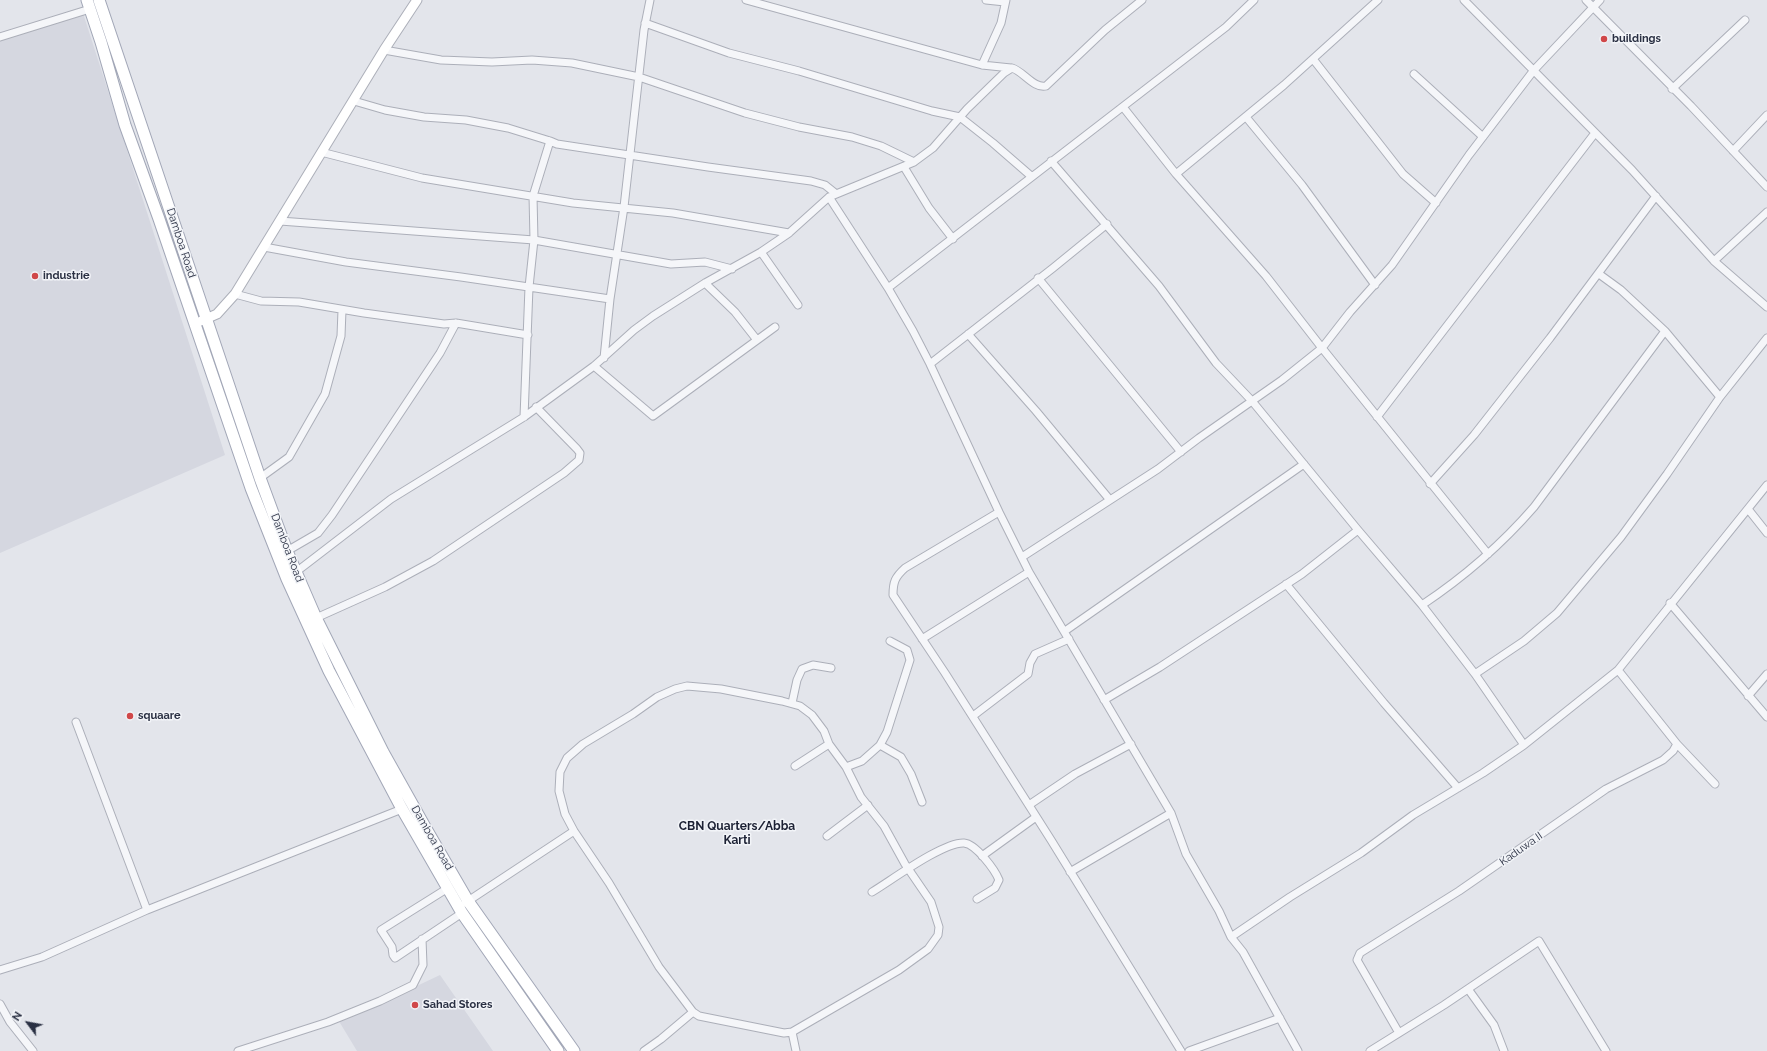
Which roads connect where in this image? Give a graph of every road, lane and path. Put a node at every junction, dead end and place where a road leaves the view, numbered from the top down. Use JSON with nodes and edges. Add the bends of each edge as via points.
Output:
{"nodes":[{"id":1,"x":99,"y":0,"type":"edge"},
{"id":2,"x":417,"y":0,"type":"edge"},
{"id":3,"x":650,"y":0,"type":"edge"},
{"id":4,"x":746,"y":0,"type":"edge"},
{"id":5,"x":986,"y":0,"type":"edge"},
{"id":6,"x":1142,"y":0,"type":"edge"},
{"id":7,"x":1254,"y":0,"type":"edge"},
{"id":8,"x":1378,"y":0,"type":"edge"},
{"id":9,"x":1464,"y":0,"type":"edge"},
{"id":10,"x":1586,"y":0,"type":"edge"},
{"id":11,"x":1600,"y":0,"type":"edge"},
{"id":12,"x":1005,"y":1,"type":"edge"},
{"id":13,"x":88,"y":5,"type":"edge"},
{"id":14,"x":1593,"y":8,"type":"junction"},
{"id":15,"x":1745,"y":20,"type":"dead end"},
{"id":16,"x":645,"y":23,"type":"junction"},
{"id":17,"x":0,"y":38,"type":"edge"},
{"id":18,"x":106,"y":39,"type":"junction"},
{"id":19,"x":384,"y":50,"type":"junction"},
{"id":20,"x":1313,"y":59,"type":"junction"},
{"id":21,"x":982,"y":65,"type":"junction"},
{"id":22,"x":1012,"y":68,"type":"junction"},
{"id":23,"x":1534,"y":70,"type":"junction"},
{"id":24,"x":1414,"y":74,"type":"dead end"},
{"id":25,"x":640,"y":77,"type":"junction"},
{"id":26,"x":1672,"y":88,"type":"junction"},
{"id":27,"x":354,"y":101,"type":"junction"},
{"id":28,"x":1123,"y":107,"type":"junction"},
{"id":29,"x":1767,"y":115,"type":"edge"},
{"id":30,"x":960,"y":117,"type":"junction"},
{"id":31,"x":1246,"y":117,"type":"junction"},
{"id":32,"x":1595,"y":133,"type":"junction"},
{"id":33,"x":1483,"y":138,"type":"junction"},
{"id":34,"x":550,"y":141,"type":"junction"},
{"id":35,"x":1733,"y":151,"type":"junction"},
{"id":36,"x":321,"y":152,"type":"junction"},
{"id":37,"x":630,"y":155,"type":"junction"},
{"id":38,"x":914,"y":162,"type":"junction"},
{"id":39,"x":1051,"y":162,"type":"junction"},
{"id":40,"x":904,"y":167,"type":"junction"},
{"id":41,"x":1176,"y":174,"type":"junction"},
{"id":42,"x":1031,"y":176,"type":"junction"},
{"id":43,"x":1767,"y":187,"type":"edge"},
{"id":44,"x":832,"y":195,"type":"junction"},
{"id":45,"x":533,"y":196,"type":"junction"},
{"id":46,"x":1656,"y":196,"type":"junction"},
{"id":47,"x":1436,"y":203,"type":"junction"},
{"id":48,"x":624,"y":207,"type":"junction"},
{"id":49,"x":1767,"y":212,"type":"edge"},
{"id":50,"x":171,"y":213,"type":"junction"},
{"id":51,"x":159,"y":219,"type":"junction"},
{"id":52,"x":280,"y":221,"type":"junction"},
{"id":53,"x":1107,"y":224,"type":"junction"},
{"id":54,"x":789,"y":233,"type":"junction"},
{"id":55,"x":953,"y":239,"type":"junction"},
{"id":56,"x":534,"y":240,"type":"junction"},
{"id":57,"x":264,"y":247,"type":"junction"},
{"id":58,"x":761,"y":252,"type":"junction"},
{"id":59,"x":616,"y":256,"type":"junction"},
{"id":60,"x":1714,"y":261,"type":"junction"},
{"id":61,"x":732,"y":269,"type":"junction"},
{"id":62,"x":1599,"y":274,"type":"junction"},
{"id":63,"x":1038,"y":278,"type":"junction"},
{"id":64,"x":705,"y":283,"type":"junction"},
{"id":65,"x":1375,"y":284,"type":"junction"},
{"id":66,"x":529,"y":287,"type":"junction"},
{"id":67,"x":888,"y":288,"type":"junction"},
{"id":68,"x":235,"y":294,"type":"junction"},
{"id":69,"x":610,"y":299,"type":"junction"},
{"id":70,"x":798,"y":305,"type":"dead end"},
{"id":71,"x":1767,"y":307,"type":"edge"},
{"id":72,"x":342,"y":310,"type":"junction"},
{"id":73,"x":206,"y":318,"type":"junction"},
{"id":74,"x":456,"y":323,"type":"junction"},
{"id":75,"x":194,"y":324,"type":"junction"},
{"id":76,"x":775,"y":327,"type":"dead end"},
{"id":77,"x":1665,"y":332,"type":"junction"},
{"id":78,"x":968,"y":334,"type":"junction"},
{"id":79,"x":528,"y":335,"type":"junction"},
{"id":80,"x":1767,"y":338,"type":"edge"},
{"id":81,"x":757,"y":340,"type":"junction"},
{"id":82,"x":1322,"y":348,"type":"junction"},
{"id":83,"x":604,"y":358,"type":"junction"},
{"id":84,"x":930,"y":364,"type":"junction"},
{"id":85,"x":594,"y":366,"type":"junction"},
{"id":86,"x":1720,"y":397,"type":"junction"},
{"id":87,"x":1252,"y":401,"type":"junction"},
{"id":88,"x":536,"y":407,"type":"junction"},
{"id":89,"x":524,"y":417,"type":"junction"},
{"id":90,"x":1377,"y":417,"type":"junction"},
{"id":91,"x":1181,"y":452,"type":"junction"},
{"id":92,"x":1304,"y":464,"type":"junction"},
{"id":93,"x":260,"y":478,"type":"junction"},
{"id":94,"x":1430,"y":484,"type":"junction"},
{"id":95,"x":1767,"y":485,"type":"edge"},
{"id":96,"x":1110,"y":500,"type":"junction"},
{"id":97,"x":1748,"y":509,"type":"junction"},
{"id":98,"x":998,"y":512,"type":"junction"},
{"id":99,"x":1358,"y":530,"type":"junction"},
{"id":100,"x":1767,"y":533,"type":"edge"},
{"id":101,"x":287,"y":551,"type":"junction"},
{"id":102,"x":1488,"y":554,"type":"junction"},
{"id":103,"x":1022,"y":557,"type":"junction"},
{"id":104,"x":296,"y":572,"type":"junction"},
{"id":105,"x":1029,"y":572,"type":"junction"},
{"id":106,"x":1286,"y":584,"type":"junction"},
{"id":107,"x":1670,"y":603,"type":"junction"},
{"id":108,"x":1422,"y":605,"type":"junction"},
{"id":109,"x":316,"y":618,"type":"junction"},
{"id":110,"x":1065,"y":631,"type":"junction"},
{"id":111,"x":922,"y":639,"type":"junction"},
{"id":112,"x":1070,"y":639,"type":"junction"},
{"id":113,"x":890,"y":641,"type":"dead end"},
{"id":114,"x":831,"y":668,"type":"dead end"},
{"id":115,"x":1618,"y":670,"type":"junction"},
{"id":116,"x":1475,"y":674,"type":"junction"},
{"id":117,"x":1767,"y":674,"type":"edge"},
{"id":118,"x":1748,"y":696,"type":"junction"},
{"id":119,"x":1104,"y":700,"type":"junction"},
{"id":120,"x":792,"y":703,"type":"junction"},
{"id":121,"x":973,"y":716,"type":"junction"},
{"id":122,"x":1767,"y":717,"type":"edge"},
{"id":123,"x":76,"y":722,"type":"dead end"},
{"id":124,"x":830,"y":744,"type":"junction"},
{"id":125,"x":1131,"y":744,"type":"junction"},
{"id":126,"x":1677,"y":744,"type":"junction"},
{"id":127,"x":880,"y":745,"type":"junction"},
{"id":128,"x":1524,"y":745,"type":"junction"},
{"id":129,"x":795,"y":766,"type":"dead end"},
{"id":130,"x":846,"y":766,"type":"junction"},
{"id":131,"x":1715,"y":784,"type":"dead end"},
{"id":132,"x":1458,"y":788,"type":"junction"},
{"id":133,"x":922,"y":802,"type":"dead end"},
{"id":134,"x":868,"y":805,"type":"junction"},
{"id":135,"x":1029,"y":805,"type":"junction"},
{"id":136,"x":402,"y":809,"type":"junction"},
{"id":137,"x":1171,"y":813,"type":"junction"},
{"id":138,"x":1036,"y":817,"type":"junction"},
{"id":139,"x":574,"y":830,"type":"junction"},
{"id":140,"x":827,"y":836,"type":"dead end"},
{"id":141,"x":982,"y":856,"type":"junction"},
{"id":142,"x":908,"y":870,"type":"junction"},
{"id":143,"x":1070,"y":872,"type":"junction"},
{"id":144,"x":448,"y":888,"type":"junction"},
{"id":145,"x":872,"y":892,"type":"dead end"},
{"id":146,"x":977,"y":899,"type":"dead end"},
{"id":147,"x":468,"y":901,"type":"junction"},
{"id":148,"x":147,"y":910,"type":"junction"},
{"id":149,"x":460,"y":910,"type":"junction"},
{"id":150,"x":1231,"y":937,"type":"junction"},
{"id":151,"x":422,"y":939,"type":"junction"},
{"id":152,"x":0,"y":970,"type":"edge"},
{"id":153,"x":1468,"y":989,"type":"junction"},
{"id":154,"x":0,"y":1004,"type":"edge"},
{"id":155,"x":693,"y":1012,"type":"junction"},
{"id":156,"x":1280,"y":1018,"type":"junction"},
{"id":157,"x":792,"y":1032,"type":"junction"},
{"id":158,"x":1399,"y":1033,"type":"junction"},
{"id":159,"x":252,"y":1048,"type":"edge"},
{"id":160,"x":32,"y":1051,"type":"edge"},
{"id":161,"x":238,"y":1051,"type":"edge"},
{"id":162,"x":558,"y":1051,"type":"edge"},
{"id":163,"x":574,"y":1051,"type":"edge"},
{"id":164,"x":644,"y":1051,"type":"edge"},
{"id":165,"x":796,"y":1051,"type":"edge"},
{"id":166,"x":1181,"y":1051,"type":"edge"},
{"id":167,"x":1189,"y":1051,"type":"edge"},
{"id":168,"x":1298,"y":1051,"type":"edge"},
{"id":169,"x":1370,"y":1051,"type":"edge"},
{"id":170,"x":1504,"y":1051,"type":"edge"},
{"id":171,"x":1606,"y":1051,"type":"edge"}],
"edges":[{"from":1,"to":18,"type":"main road","name":"Damboa Road"},
{"from":2,"to":19,"type":"street"},
{"from":3,"to":16,"type":"street"},
{"from":4,"to":21,"type":"street"},
{"from":5,"to":12,"type":"street"},
{"from":6,"to":22,"type":"street","via":[[1105,30],[1046,86],[1038,85]]},
{"from":7,"to":28,"type":"street","via":[[1226,27]]},
{"from":8,"to":20,"type":"street"},
{"from":9,"to":23,"type":"street"},
{"from":10,"to":14,"type":"street"},
{"from":11,"to":14,"type":"street"},
{"from":12,"to":21,"type":"street","via":[[1001,23]]},
{"from":13,"to":17,"type":"street"},
{"from":13,"to":18,"type":"main road","name":"Damboa Road"},
{"from":14,"to":23,"type":"street"},
{"from":14,"to":26,"type":"street"},
{"from":15,"to":26,"type":"street"},
{"from":16,"to":25,"type":"street"},
{"from":16,"to":30,"type":"street","via":[[730,53]]},
{"from":18,"to":50,"type":"main road","name":"Damboa Road"},
{"from":18,"to":51,"type":"main road","name":"Damboa Road","via":[[125,125]]},
{"from":19,"to":25,"type":"street","via":[[441,60],[532,60],[572,63]]},
{"from":19,"to":27,"type":"street"},
{"from":20,"to":31,"type":"street"},
{"from":20,"to":47,"type":"street","via":[[1403,174]]},
{"from":21,"to":22,"type":"street"},
{"from":22,"to":30,"type":"street"},
{"from":23,"to":32,"type":"street"},
{"from":23,"to":33,"type":"street"},
{"from":24,"to":33,"type":"street"},
{"from":25,"to":37,"type":"street"},
{"from":25,"to":38,"type":"street","via":[[745,113],[852,137],[881,146]]},
{"from":26,"to":35,"type":"street"},
{"from":27,"to":34,"type":"street","via":[[424,117],[466,120],[508,128]]},
{"from":27,"to":36,"type":"street"},
{"from":28,"to":39,"type":"street"},
{"from":28,"to":41,"type":"street"},
{"from":29,"to":35,"type":"street"},
{"from":30,"to":38,"type":"street","via":[[933,148]]},
{"from":30,"to":42,"type":"street"},
{"from":31,"to":41,"type":"street"},
{"from":31,"to":65,"type":"street","via":[[1302,185]]},
{"from":32,"to":46,"type":"street"},
{"from":32,"to":90,"type":"street"},
{"from":33,"to":47,"type":"street"},
{"from":34,"to":37,"type":"street"},
{"from":34,"to":45,"type":"street"},
{"from":35,"to":43,"type":"street"},
{"from":36,"to":45,"type":"street","via":[[422,178]]},
{"from":36,"to":52,"type":"street"},
{"from":37,"to":44,"type":"street","via":[[812,181],[825,185]]},
{"from":37,"to":48,"type":"street"},
{"from":38,"to":40,"type":"street"},
{"from":39,"to":42,"type":"street"},
{"from":39,"to":53,"type":"street"},
{"from":40,"to":44,"type":"street"},
{"from":40,"to":55,"type":"street","via":[[929,208]]},
{"from":41,"to":82,"type":"street","via":[[1266,276]]},
{"from":42,"to":55,"type":"street"},
{"from":44,"to":54,"type":"street"},
{"from":44,"to":67,"type":"street"},
{"from":45,"to":48,"type":"street","via":[[573,203]]},
{"from":45,"to":56,"type":"street"},
{"from":46,"to":60,"type":"street"},
{"from":46,"to":62,"type":"street"},
{"from":47,"to":65,"type":"street","via":[[1392,265]]},
{"from":48,"to":54,"type":"street"},
{"from":48,"to":59,"type":"street"},
{"from":49,"to":60,"type":"street"},
{"from":50,"to":51,"type":"main road"},
{"from":50,"to":73,"type":"main road","name":"Damboa Road"},
{"from":51,"to":75,"type":"main road","name":"Damboa Road"},
{"from":52,"to":56,"type":"street"},
{"from":52,"to":57,"type":"street"},
{"from":53,"to":63,"type":"street"},
{"from":53,"to":87,"type":"street","via":[[1159,286],[1216,362]]},
{"from":54,"to":58,"type":"street"},
{"from":55,"to":67,"type":"street"},
{"from":56,"to":59,"type":"street"},
{"from":56,"to":66,"type":"street"},
{"from":57,"to":66,"type":"street","via":[[346,262]]},
{"from":57,"to":68,"type":"street"},
{"from":58,"to":61,"type":"street"},
{"from":58,"to":70,"type":"street"},
{"from":59,"to":61,"type":"street","via":[[671,264],[706,262]]},
{"from":59,"to":69,"type":"street"},
{"from":60,"to":71,"type":"street"},
{"from":61,"to":64,"type":"street"},
{"from":62,"to":77,"type":"street","via":[[1621,290]]},
{"from":62,"to":94,"type":"street","via":[[1474,434]]},
{"from":63,"to":78,"type":"street"},
{"from":63,"to":91,"type":"street"},
{"from":64,"to":81,"type":"street","via":[[735,312]]},
{"from":64,"to":83,"type":"street","via":[[634,330]]},
{"from":65,"to":82,"type":"street"},
{"from":66,"to":69,"type":"street"},
{"from":66,"to":79,"type":"street"},
{"from":67,"to":84,"type":"street"},
{"from":68,"to":72,"type":"street","via":[[261,301],[299,302]]},
{"from":68,"to":73,"type":"street","via":[[216,314]]},
{"from":69,"to":83,"type":"street"},
{"from":72,"to":74,"type":"street","via":[[444,324]]},
{"from":72,"to":93,"type":"street","via":[[341,336],[325,394],[289,456]]},
{"from":73,"to":75,"type":"street"},
{"from":73,"to":93,"type":"main road","name":"Damboa Road"},
{"from":74,"to":79,"type":"street"},
{"from":74,"to":101,"type":"street","via":[[440,353],[332,515],[318,532]]},
{"from":75,"to":136,"type":"main road","name":"Damboa Road","via":[[251,488],[287,579],[329,670]]},
{"from":76,"to":81,"type":"street"},
{"from":77,"to":86,"type":"street"},
{"from":77,"to":102,"type":"street","via":[[1534,507],[1511,534]]},
{"from":78,"to":84,"type":"street"},
{"from":78,"to":96,"type":"street"},
{"from":79,"to":89,"type":"street"},
{"from":80,"to":86,"type":"street"},
{"from":81,"to":85,"type":"street","via":[[653,416]]},
{"from":82,"to":87,"type":"street"},
{"from":82,"to":90,"type":"street"},
{"from":83,"to":85,"type":"street"},
{"from":84,"to":98,"type":"street"},
{"from":85,"to":88,"type":"street"},
{"from":86,"to":116,"type":"street","via":[[1621,537],[1557,613]]},
{"from":87,"to":91,"type":"street"},
{"from":87,"to":92,"type":"street"},
{"from":88,"to":89,"type":"street"},
{"from":88,"to":109,"type":"street","via":[[578,449],[579,460],[564,473],[433,561],[385,587]]},
{"from":89,"to":104,"type":"street","via":[[391,499]]},
{"from":90,"to":94,"type":"street"},
{"from":91,"to":96,"type":"street"},
{"from":92,"to":99,"type":"street"},
{"from":92,"to":110,"type":"street"},
{"from":93,"to":101,"type":"main road","name":"Damboa Road"},
{"from":94,"to":102,"type":"street"},
{"from":95,"to":97,"type":"street"},
{"from":96,"to":103,"type":"street"},
{"from":97,"to":100,"type":"street"},
{"from":97,"to":107,"type":"street"},
{"from":98,"to":103,"type":"street"},
{"from":98,"to":111,"type":"street","via":[[896,576],[893,595]]},
{"from":99,"to":106,"type":"street"},
{"from":99,"to":108,"type":"street"},
{"from":101,"to":104,"type":"main road","name":"Damboa Road"},
{"from":102,"to":108,"type":"street","via":[[1447,589]]},
{"from":103,"to":105,"type":"street"},
{"from":104,"to":109,"type":"main road","name":"Damboa Road"},
{"from":105,"to":110,"type":"street"},
{"from":105,"to":111,"type":"street"},
{"from":106,"to":119,"type":"street","via":[[1160,667]]},
{"from":106,"to":132,"type":"street"},
{"from":107,"to":115,"type":"street"},
{"from":107,"to":118,"type":"street"},
{"from":108,"to":116,"type":"street"},
{"from":109,"to":147,"type":"main road","name":"Damboa Road","via":[[383,752]]},
{"from":110,"to":112,"type":"street"},
{"from":111,"to":121,"type":"street"},
{"from":112,"to":119,"type":"street"},
{"from":112,"to":121,"type":"street","via":[[1035,654],[1028,674]]},
{"from":113,"to":127,"type":"street","via":[[907,650],[910,660],[887,732]]},
{"from":114,"to":120,"type":"street","via":[[813,665],[802,670]]},
{"from":115,"to":126,"type":"street"},
{"from":115,"to":128,"type":"street"},
{"from":116,"to":128,"type":"street"},
{"from":117,"to":118,"type":"street"},
{"from":118,"to":122,"type":"street"},
{"from":119,"to":125,"type":"street"},
{"from":120,"to":124,"type":"street","via":[[812,715]]},
{"from":120,"to":139,"type":"street","via":[[700,686],[686,686],[656,697],[633,714],[582,744],[567,758],[560,772],[559,791],[565,814]]},
{"from":121,"to":135,"type":"street"},
{"from":123,"to":148,"type":"street"},
{"from":124,"to":129,"type":"street"},
{"from":124,"to":130,"type":"street"},
{"from":125,"to":135,"type":"street","via":[[1075,774]]},
{"from":125,"to":137,"type":"street"},
{"from":126,"to":131,"type":"street"},
{"from":126,"to":158,"type":"street","name":"Kaduwa II","via":[[1663,760],[1606,789],[1465,887],[1360,953],[1357,960]]},
{"from":127,"to":130,"type":"street","via":[[862,761]]},
{"from":127,"to":133,"type":"street","via":[[901,757]]},
{"from":128,"to":132,"type":"street"},
{"from":130,"to":134,"type":"street","via":[[861,797]]},
{"from":132,"to":150,"type":"street"},
{"from":134,"to":140,"type":"street"},
{"from":134,"to":142,"type":"street","via":[[884,826]]},
{"from":135,"to":138,"type":"street"},
{"from":136,"to":144,"type":"main road","name":"Damboa Road"},
{"from":136,"to":148,"type":"street"},
{"from":137,"to":143,"type":"street"},
{"from":137,"to":150,"type":"street","via":[[1186,854]]},
{"from":138,"to":141,"type":"street"},
{"from":138,"to":143,"type":"street"},
{"from":139,"to":147,"type":"street"},
{"from":139,"to":155,"type":"street","via":[[609,882],[659,967]]},
{"from":141,"to":142,"type":"street","via":[[974,847],[965,843],[953,845],[936,852]]},
{"from":141,"to":146,"type":"street","via":[[999,880],[995,888]]},
{"from":142,"to":145,"type":"street"},
{"from":142,"to":157,"type":"street","via":[[931,902],[939,927],[938,935],[928,948],[900,970]]},
{"from":143,"to":166,"type":"street"},
{"from":144,"to":149,"type":"main road","name":"Damboa Road"},
{"from":144,"to":151,"type":"street","via":[[381,930],[392,947],[392,955],[395,958]]},
{"from":147,"to":149,"type":"street"},
{"from":147,"to":163,"type":"main road","name":"Damboa Road"},
{"from":148,"to":152,"type":"street","via":[[42,957]]},
{"from":149,"to":151,"type":"street"},
{"from":149,"to":162,"type":"main road","name":"Damboa Road"},
{"from":150,"to":156,"type":"street","via":[[1244,952]]},
{"from":151,"to":159,"type":"street","via":[[423,964],[413,985],[328,1022]]},
{"from":153,"to":158,"type":"street"},
{"from":153,"to":170,"type":"street","via":[[1494,1025]]},
{"from":153,"to":171,"type":"street","via":[[1539,941]]},
{"from":154,"to":160,"type":"street"},
{"from":155,"to":157,"type":"street","via":[[699,1016],[784,1033]]},
{"from":155,"to":164,"type":"street"},
{"from":156,"to":167,"type":"street"},
{"from":156,"to":168,"type":"street"},
{"from":157,"to":165,"type":"street"},
{"from":158,"to":169,"type":"street"},
{"from":159,"to":161,"type":"street"}]}
